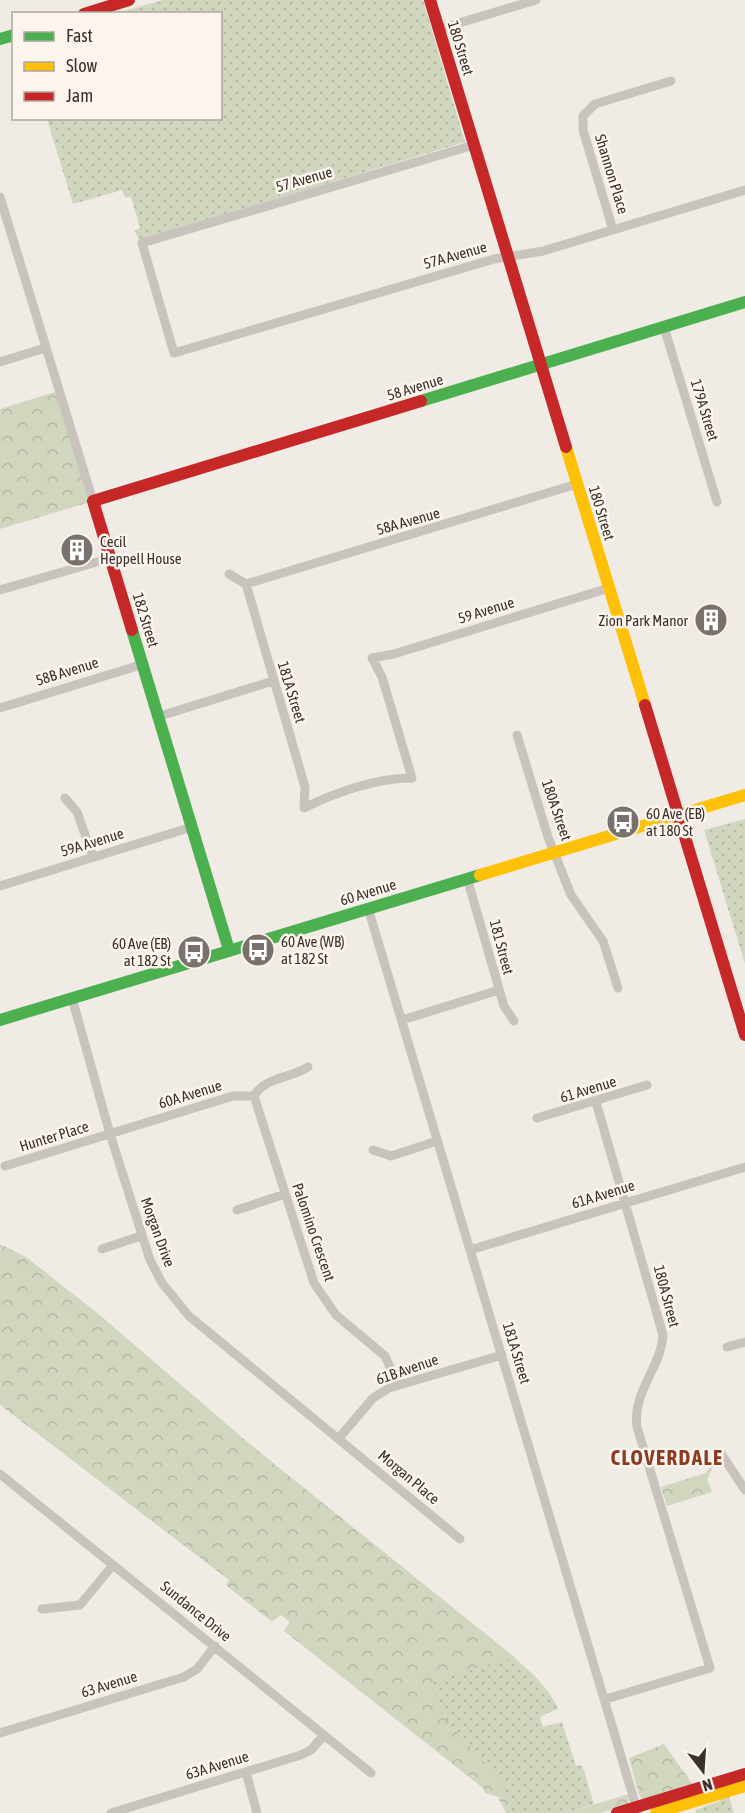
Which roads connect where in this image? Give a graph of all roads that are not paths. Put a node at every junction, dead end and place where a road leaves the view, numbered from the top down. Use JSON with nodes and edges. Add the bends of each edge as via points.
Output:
{"nodes":[{"id":1,"x":129,"y":0,"type":"edge"},
{"id":2,"x":430,"y":0,"type":"edge"},
{"id":3,"x":536,"y":0,"type":"edge"},
{"id":4,"x":90,"y":12,"type":"edge"},
{"id":5,"x":439,"y":29,"type":"junction"},
{"id":6,"x":671,"y":81,"type":"dead end"},
{"id":7,"x":474,"y":144,"type":"junction"},
{"id":8,"x":745,"y":190,"type":"edge"},
{"id":9,"x":0,"y":197,"type":"edge"},
{"id":10,"x":613,"y":230,"type":"junction"},
{"id":11,"x":509,"y":257,"type":"junction"},
{"id":12,"x":745,"y":302,"type":"edge"},
{"id":13,"x":664,"y":327,"type":"junction"},
{"id":14,"x":45,"y":348,"type":"junction"},
{"id":15,"x":174,"y":353,"type":"joint"},
{"id":16,"x":0,"y":363,"type":"edge"},
{"id":17,"x":541,"y":365,"type":"junction"},
{"id":18,"x":577,"y":484,"type":"junction"},
{"id":19,"x":93,"y":501,"type":"junction"},
{"id":20,"x":717,"y":502,"type":"dead end"},
{"id":21,"x":111,"y":558,"type":"junction"},
{"id":22,"x":229,"y":574,"type":"dead end"},
{"id":23,"x":246,"y":584,"type":"junction"},
{"id":24,"x":609,"y":588,"type":"junction"},
{"id":25,"x":0,"y":590,"type":"edge"},
{"id":26,"x":144,"y":664,"type":"junction"},
{"id":27,"x":273,"y":681,"type":"junction"},
{"id":28,"x":0,"y":708,"type":"edge"},
{"id":29,"x":160,"y":716,"type":"junction"},
{"id":30,"x":517,"y":735,"type":"dead end"},
{"id":31,"x":745,"y":795,"type":"edge"},
{"id":32,"x":65,"y":798,"type":"dead end"},
{"id":33,"x":304,"y":808,"type":"joint"},
{"id":34,"x":678,"y":815,"type":"junction"},
{"id":35,"x":192,"y":827,"type":"junction"},
{"id":36,"x":555,"y":852,"type":"junction"},
{"id":37,"x":93,"y":857,"type":"junction"},
{"id":38,"x":467,"y":878,"type":"junction"},
{"id":39,"x":0,"y":886,"type":"edge"},
{"id":40,"x":368,"y":908,"type":"junction"},
{"id":41,"x":229,"y":950,"type":"junction"},
{"id":42,"x":618,"y":988,"type":"dead end"},
{"id":43,"x":499,"y":990,"type":"junction"},
{"id":44,"x":72,"y":998,"type":"junction"},
{"id":45,"x":0,"y":1020,"type":"edge"},
{"id":46,"x":402,"y":1020,"type":"junction"},
{"id":47,"x":514,"y":1021,"type":"dead end"},
{"id":48,"x":745,"y":1035,"type":"edge"},
{"id":49,"x":308,"y":1067,"type":"dead end"},
{"id":50,"x":647,"y":1085,"type":"dead end"},
{"id":51,"x":254,"y":1096,"type":"junction"},
{"id":52,"x":596,"y":1102,"type":"junction"},
{"id":53,"x":537,"y":1119,"type":"dead end"},
{"id":54,"x":111,"y":1134,"type":"junction"},
{"id":55,"x":437,"y":1141,"type":"junction"},
{"id":56,"x":373,"y":1150,"type":"dead end"},
{"id":57,"x":5,"y":1166,"type":"dead end"},
{"id":58,"x":745,"y":1167,"type":"edge"},
{"id":59,"x":285,"y":1194,"type":"junction"},
{"id":60,"x":625,"y":1203,"type":"junction"},
{"id":61,"x":237,"y":1210,"type":"dead end"},
{"id":62,"x":141,"y":1236,"type":"junction"},
{"id":63,"x":102,"y":1249,"type":"dead end"},
{"id":64,"x":470,"y":1250,"type":"junction"},
{"id":65,"x":745,"y":1342,"type":"edge"},
{"id":66,"x":727,"y":1347,"type":"dead end"},
{"id":67,"x":502,"y":1355,"type":"junction"},
{"id":68,"x":398,"y":1385,"type":"junction"},
{"id":69,"x":339,"y":1438,"type":"junction"},
{"id":70,"x":720,"y":1452,"type":"dead end"},
{"id":71,"x":0,"y":1474,"type":"edge"},
{"id":72,"x":745,"y":1490,"type":"edge"},
{"id":73,"x":460,"y":1539,"type":"dead end"},
{"id":74,"x":113,"y":1565,"type":"junction"},
{"id":75,"x":42,"y":1609,"type":"dead end"},
{"id":76,"x":215,"y":1646,"type":"junction"},
{"id":77,"x":606,"y":1700,"type":"junction"},
{"id":78,"x":0,"y":1733,"type":"edge"},
{"id":79,"x":324,"y":1735,"type":"junction"},
{"id":80,"x":246,"y":1772,"type":"junction"},
{"id":81,"x":371,"y":1773,"type":"dead end"},
{"id":82,"x":745,"y":1774,"type":"edge"},
{"id":83,"x":745,"y":1786,"type":"edge"},
{"id":84,"x":144,"y":1803,"type":"junction"},
{"id":85,"x":638,"y":1810,"type":"edge"},
{"id":86,"x":111,"y":1813,"type":"edge"},
{"id":87,"x":147,"y":1813,"type":"edge"},
{"id":88,"x":257,"y":1813,"type":"edge"},
{"id":89,"x":617,"y":1813,"type":"edge"},
{"id":90,"x":656,"y":1813,"type":"edge"}],
"edges":[{"from":1,"to":4,"type":"main road"},
{"from":2,"to":5,"type":"main road","name":"180 Street"},
{"from":3,"to":5,"type":"street"},
{"from":5,"to":7,"type":"main road","name":"180 Street"},
{"from":6,"to":10,"type":"street","name":"Shannon Place","via":[[595,104],[584,116],[583,130]]},
{"from":7,"to":11,"type":"main road","name":"180 Street"},
{"from":7,"to":15,"type":"street","name":"57 Avenue","via":[[142,243]]},
{"from":8,"to":10,"type":"street","name":"57A Avenue"},
{"from":9,"to":14,"type":"street","name":"182 Street"},
{"from":10,"to":11,"type":"street","name":"57A Avenue"},
{"from":11,"to":15,"type":"street","name":"57A Avenue"},
{"from":11,"to":17,"type":"main road","name":"180 Street"},
{"from":12,"to":13,"type":"main road","name":"58 Avenue"},
{"from":13,"to":17,"type":"main road","name":"58 Avenue"},
{"from":13,"to":20,"type":"street","name":"179A Street"},
{"from":14,"to":16,"type":"street"},
{"from":14,"to":19,"type":"street","name":"182 Street"},
{"from":17,"to":18,"type":"main road","name":"180 Street"},
{"from":17,"to":19,"type":"main road","name":"58 Avenue"},
{"from":18,"to":23,"type":"street","name":"58A Avenue"},
{"from":18,"to":24,"type":"main road","name":"180 Street"},
{"from":19,"to":21,"type":"main road","name":"182 Street"},
{"from":21,"to":25,"type":"street"},
{"from":21,"to":26,"type":"main road","name":"182 Street"},
{"from":22,"to":23,"type":"street"},
{"from":23,"to":27,"type":"street","name":"181A Street"},
{"from":24,"to":33,"type":"street","name":"59 Avenue","via":[[372,658],[382,677],[412,778],[393,778]]},
{"from":24,"to":34,"type":"main road","name":"180 Street"},
{"from":26,"to":28,"type":"street","name":"58B Avenue"},
{"from":26,"to":29,"type":"main road","name":"182 Street"},
{"from":27,"to":29,"type":"street"},
{"from":27,"to":33,"type":"street","name":"181A Street","via":[[305,787]]},
{"from":29,"to":35,"type":"main road","name":"182 Street"},
{"from":30,"to":36,"type":"street","name":"180A Street"},
{"from":31,"to":34,"type":"main road","name":"60 Avenue"},
{"from":32,"to":37,"type":"street","via":[[77,812]]},
{"from":34,"to":36,"type":"main road","name":"60 Avenue"},
{"from":34,"to":48,"type":"main road","name":"180 Street"},
{"from":35,"to":37,"type":"street","name":"59A Avenue"},
{"from":35,"to":41,"type":"main road","name":"182 Street"},
{"from":36,"to":38,"type":"main road","name":"60 Avenue"},
{"from":36,"to":42,"type":"street","name":"180A Street","via":[[570,896],[603,941]]},
{"from":37,"to":39,"type":"street","name":"59A Avenue"},
{"from":38,"to":40,"type":"main road","name":"60 Avenue"},
{"from":38,"to":43,"type":"street","name":"181 Street"},
{"from":40,"to":41,"type":"main road","name":"60 Avenue"},
{"from":40,"to":46,"type":"street","name":"181A Street"},
{"from":41,"to":44,"type":"main road","name":"60 Avenue"},
{"from":43,"to":46,"type":"street"},
{"from":43,"to":47,"type":"street","name":"181 Street","via":[[506,1012]]},
{"from":44,"to":45,"type":"main road","name":"60 Avenue"},
{"from":44,"to":54,"type":"street","name":"Morgan Drive"},
{"from":46,"to":55,"type":"street","name":"181A Street"},
{"from":49,"to":51,"type":"street","name":"60A Avenue","via":[[267,1083]]},
{"from":50,"to":52,"type":"street","name":"61 Avenue"},
{"from":51,"to":54,"type":"street","name":"60A Avenue","via":[[233,1096]]},
{"from":51,"to":59,"type":"street","name":"Palomino Crescent"},
{"from":52,"to":53,"type":"street","name":"61 Avenue"},
{"from":52,"to":60,"type":"street","name":"180A Street"},
{"from":54,"to":57,"type":"street","name":"Hunter Place"},
{"from":54,"to":62,"type":"street","name":"Morgan Drive"},
{"from":55,"to":56,"type":"street","via":[[392,1156]]},
{"from":55,"to":64,"type":"street","name":"181A Street"},
{"from":58,"to":60,"type":"street","name":"61A Avenue"},
{"from":59,"to":61,"type":"street"},
{"from":59,"to":68,"type":"street","name":"Palomino Crescent","via":[[308,1268],[321,1295],[344,1323],[385,1356]]},
{"from":60,"to":64,"type":"street","name":"61A Avenue"},
{"from":60,"to":77,"type":"street","name":"180A Street","via":[[663,1335],[659,1354],[637,1402],[637,1427],[710,1668]]},
{"from":62,"to":63,"type":"street"},
{"from":62,"to":69,"type":"street","name":"Morgan Drive","via":[[162,1283],[189,1316]]},
{"from":64,"to":67,"type":"street","name":"181A Street"},
{"from":65,"to":66,"type":"street"},
{"from":67,"to":68,"type":"street","name":"61B Avenue"},
{"from":67,"to":77,"type":"street","name":"181A Street"},
{"from":68,"to":69,"type":"street","name":"61B Avenue","via":[[373,1398]]},
{"from":69,"to":73,"type":"street","name":"Morgan Place"},
{"from":70,"to":72,"type":"street"},
{"from":71,"to":74,"type":"street","name":"Sundance Drive"},
{"from":74,"to":75,"type":"street","via":[[80,1605]]},
{"from":74,"to":76,"type":"street","name":"Sundance Drive"},
{"from":76,"to":78,"type":"street","name":"63 Avenue","via":[[197,1669],[184,1677]]},
{"from":76,"to":79,"type":"street","name":"Sundance Drive"},
{"from":77,"to":85,"type":"street","name":"181A Street"},
{"from":79,"to":80,"type":"street","name":"63A Avenue","via":[[306,1753]]},
{"from":79,"to":81,"type":"street","name":"Sundance Drive"},
{"from":80,"to":84,"type":"street","name":"63A Avenue"},
{"from":80,"to":88,"type":"street"},
{"from":82,"to":85,"type":"main road"},
{"from":83,"to":90,"type":"main road"},
{"from":84,"to":86,"type":"street","name":"63A Avenue"},
{"from":84,"to":87,"type":"street"},
{"from":85,"to":89,"type":"main road"}]}
